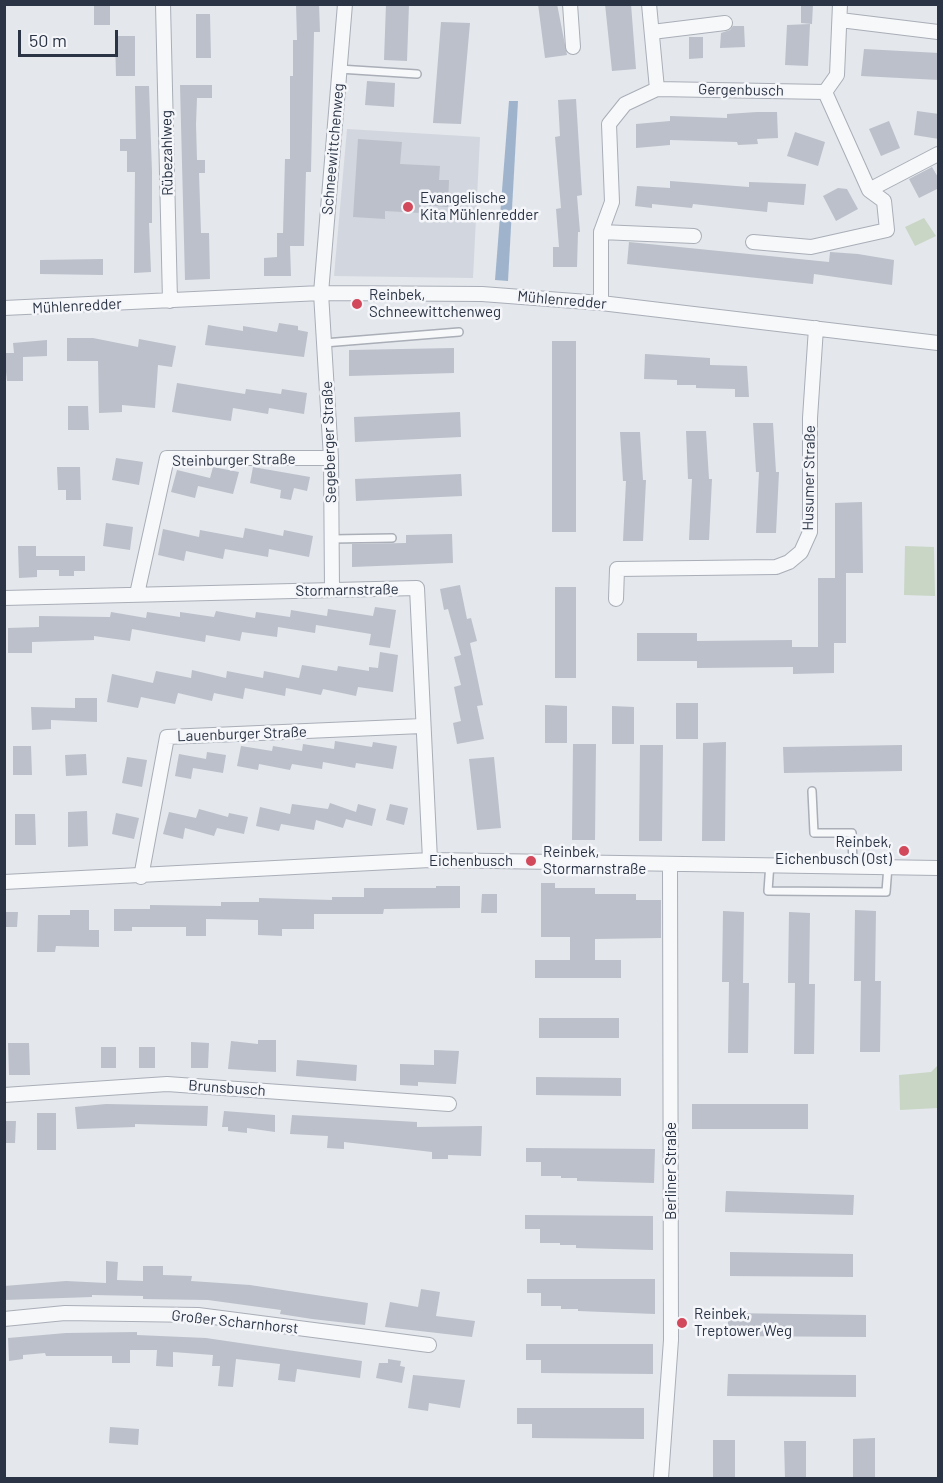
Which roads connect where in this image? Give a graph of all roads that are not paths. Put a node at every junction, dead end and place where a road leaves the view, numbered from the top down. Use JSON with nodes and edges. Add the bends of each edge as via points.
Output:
{"nodes":[{"id":1,"x":163,"y":4,"type":"edge"},
{"id":2,"x":345,"y":4,"type":"edge"},
{"id":3,"x":570,"y":4,"type":"edge"},
{"id":4,"x":649,"y":4,"type":"edge"},
{"id":5,"x":840,"y":4,"type":"edge"},
{"id":6,"x":840,"y":20,"type":"junction"},
{"id":7,"x":725,"y":23,"type":"dead end"},
{"id":8,"x":652,"y":32,"type":"junction"},
{"id":9,"x":939,"y":32,"type":"edge"},
{"id":10,"x":573,"y":47,"type":"dead end"},
{"id":11,"x":339,"y":69,"type":"junction"},
{"id":12,"x":417,"y":74,"type":"dead end"},
{"id":13,"x":657,"y":89,"type":"junction"},
{"id":14,"x":825,"y":92,"type":"junction"},
{"id":15,"x":939,"y":154,"type":"edge"},
{"id":16,"x":868,"y":190,"type":"junction"},
{"id":17,"x":601,"y":232,"type":"junction"},
{"id":18,"x":694,"y":236,"type":"dead end"},
{"id":19,"x":753,"y":242,"type":"dead end"},
{"id":20,"x":321,"y":293,"type":"junction"},
{"id":21,"x":170,"y":301,"type":"junction"},
{"id":22,"x":601,"y":303,"type":"junction"},
{"id":23,"x":4,"y":308,"type":"edge"},
{"id":24,"x":816,"y":328,"type":"junction"},
{"id":25,"x":459,"y":332,"type":"dead end"},
{"id":26,"x":324,"y":343,"type":"junction"},
{"id":27,"x":939,"y":343,"type":"edge"},
{"id":28,"x":331,"y":458,"type":"junction"},
{"id":29,"x":392,"y":538,"type":"dead end"},
{"id":30,"x":332,"y":539,"type":"junction"},
{"id":31,"x":332,"y":590,"type":"junction"},
{"id":32,"x":137,"y":594,"type":"junction"},
{"id":33,"x":4,"y":598,"type":"edge"},
{"id":34,"x":616,"y":599,"type":"dead end"},
{"id":35,"x":422,"y":726,"type":"junction"},
{"id":36,"x":812,"y":791,"type":"dead end"},
{"id":37,"x":430,"y":860,"type":"junction"},
{"id":38,"x":770,"y":863,"type":"junction"},
{"id":39,"x":670,"y":864,"type":"junction"},
{"id":40,"x":853,"y":865,"type":"junction"},
{"id":41,"x":888,"y":866,"type":"junction"},
{"id":42,"x":939,"y":868,"type":"edge"},
{"id":43,"x":141,"y":877,"type":"junction"},
{"id":44,"x":4,"y":882,"type":"edge"},
{"id":45,"x":4,"y":1095,"type":"edge"},
{"id":46,"x":449,"y":1104,"type":"dead end"},
{"id":47,"x":4,"y":1319,"type":"edge"},
{"id":48,"x":429,"y":1346,"type":"dead end"},
{"id":49,"x":661,"y":1479,"type":"edge"}],
"edges":[{"from":1,"to":21,"type":"street","name":"Rübezahlweg"},
{"from":2,"to":11,"type":"street","name":"Schneewittchenweg"},
{"from":3,"to":10,"type":"street"},
{"from":4,"to":8,"type":"street"},
{"from":5,"to":6,"type":"street"},
{"from":6,"to":9,"type":"street"},
{"from":6,"to":14,"type":"street","via":[[837,75]]},
{"from":7,"to":8,"type":"street"},
{"from":8,"to":13,"type":"street"},
{"from":11,"to":12,"type":"lane"},
{"from":11,"to":20,"type":"street","name":"Schneewittchenweg"},
{"from":13,"to":14,"type":"street","name":"Gergenbusch"},
{"from":13,"to":17,"type":"street","name":"Gergenbusch","via":[[626,104],[609,123],[612,202]]},
{"from":14,"to":16,"type":"street"},
{"from":15,"to":16,"type":"street"},
{"from":16,"to":19,"type":"street","via":[[884,201],[887,230],[811,247]]},
{"from":17,"to":18,"type":"street"},
{"from":17,"to":22,"type":"street","name":"Gergenbusch"},
{"from":20,"to":21,"type":"street","name":"Mühlenredder"},
{"from":20,"to":22,"type":"street","name":"Mühlenredder","via":[[482,294]]},
{"from":20,"to":26,"type":"street","name":"Segeberger Straße"},
{"from":21,"to":23,"type":"street","name":"Mühlenredder"},
{"from":22,"to":24,"type":"street","name":"Mühlenredder"},
{"from":24,"to":27,"type":"street","name":"Mühlenredder"},
{"from":24,"to":34,"type":"street","name":"Husumer Straße","via":[[810,418],[810,532],[801,552],[776,567],[617,569]]},
{"from":25,"to":26,"type":"lane"},
{"from":26,"to":28,"type":"street","name":"Segeberger Straße"},
{"from":28,"to":30,"type":"street","name":"Segeberger Straße"},
{"from":28,"to":32,"type":"street","name":"Steinburger Straße","via":[[167,458]]},
{"from":29,"to":30,"type":"lane"},
{"from":30,"to":31,"type":"street","name":"Segeberger Straße"},
{"from":31,"to":32,"type":"street","name":"Stormarnstraße"},
{"from":31,"to":35,"type":"street","name":"Stormarnstraße","via":[[417,588]]},
{"from":32,"to":33,"type":"street","name":"Stormarnstraße"},
{"from":35,"to":37,"type":"street","name":"Stormarnstraße"},
{"from":35,"to":43,"type":"street","name":"Lauenburger Straße","via":[[167,737]]},
{"from":36,"to":40,"type":"lane","via":[[814,833],[852,833]]},
{"from":37,"to":39,"type":"street","name":"Eichenbusch"},
{"from":37,"to":43,"type":"street","name":"Eichenbusch"},
{"from":38,"to":39,"type":"street","name":"Eichenbusch"},
{"from":38,"to":40,"type":"street","name":"Eichenbusch"},
{"from":38,"to":41,"type":"lane","via":[[768,891],[886,892]]},
{"from":39,"to":49,"type":"street","name":"Berliner Straße","via":[[671,1340]]},
{"from":40,"to":41,"type":"street","name":"Eichenbusch"},
{"from":41,"to":42,"type":"street","name":"Eichenbusch"},
{"from":43,"to":44,"type":"street","name":"Eichenbusch"},
{"from":45,"to":46,"type":"street","name":"Brunsbusch","via":[[167,1084]]},
{"from":47,"to":48,"type":"street","name":"Großer Scharnhorst","via":[[64,1313],[198,1315]]}]}
